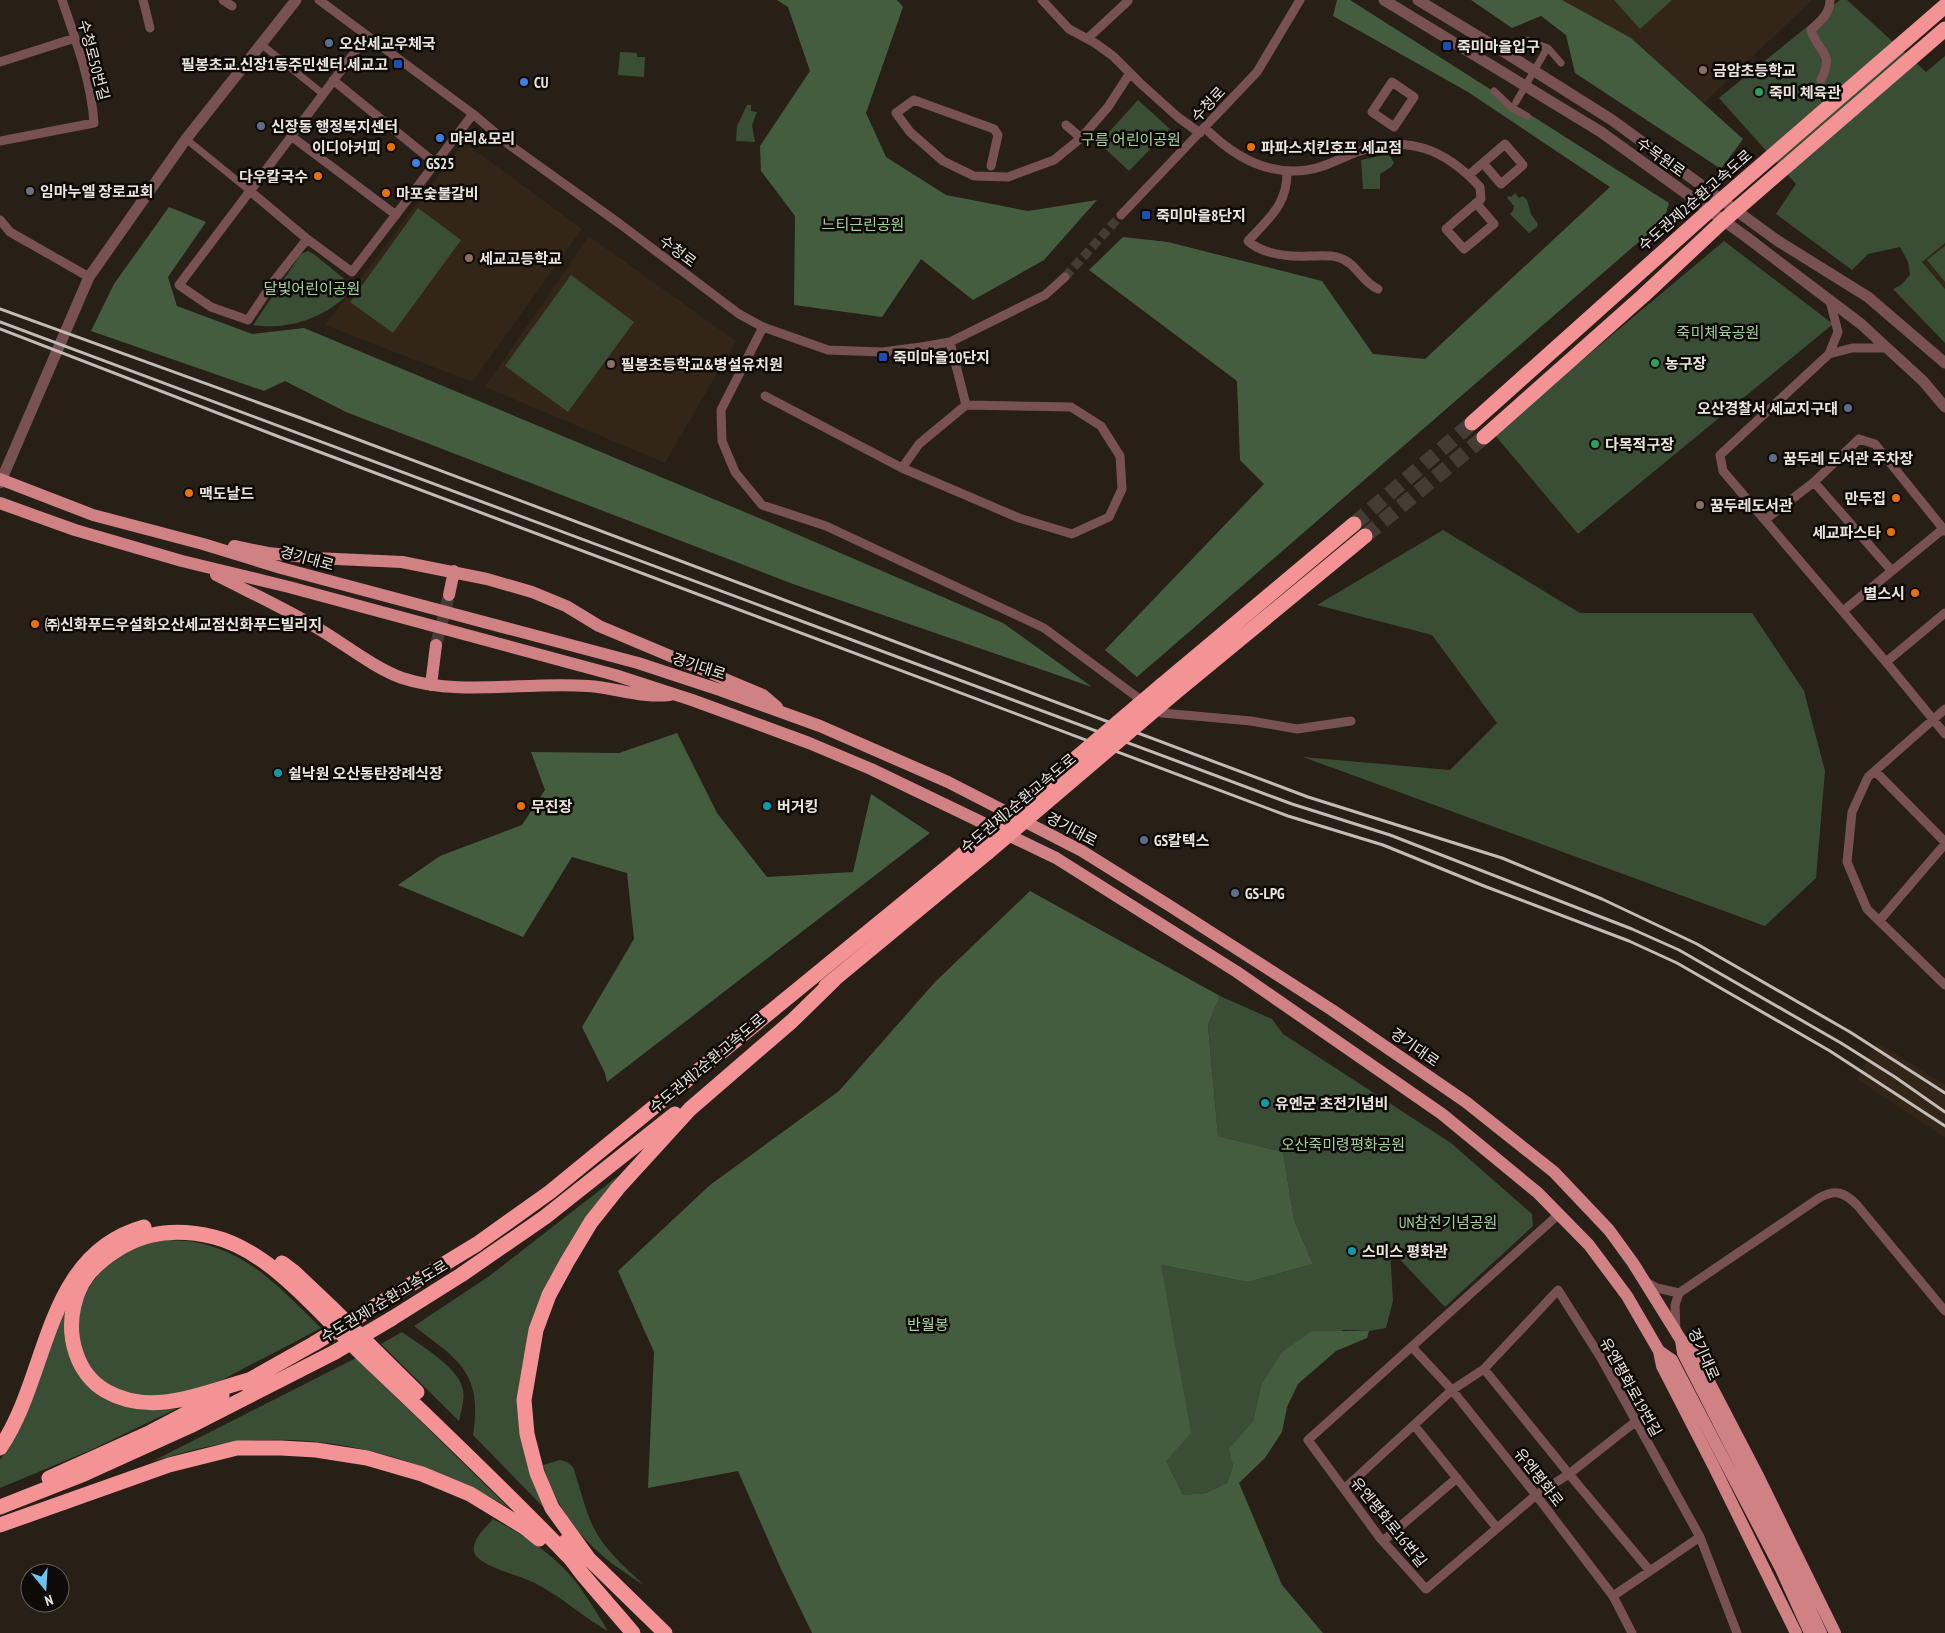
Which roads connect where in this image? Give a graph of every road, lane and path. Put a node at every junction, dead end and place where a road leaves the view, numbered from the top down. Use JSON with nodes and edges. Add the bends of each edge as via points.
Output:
{"nodes":[{"id":1,"x":62,"y":0,"type":"edge"},
{"id":2,"x":143,"y":0,"type":"edge"},
{"id":3,"x":223,"y":0,"type":"edge"},
{"id":4,"x":296,"y":0,"type":"edge"},
{"id":5,"x":319,"y":0,"type":"edge"},
{"id":6,"x":1042,"y":0,"type":"edge"},
{"id":7,"x":1300,"y":0,"type":"edge"},
{"id":8,"x":1384,"y":0,"type":"edge"},
{"id":9,"x":1418,"y":0,"type":"edge"},
{"id":10,"x":1830,"y":0,"type":"edge"},
{"id":11,"x":1128,"y":1,"type":"edge"},
{"id":12,"x":232,"y":6,"type":"dead end"},
{"id":13,"x":1945,"y":6,"type":"edge"},
{"id":14,"x":150,"y":28,"type":"dead end"},
{"id":15,"x":1945,"y":30,"type":"edge"},
{"id":16,"x":367,"y":36,"type":"junction"},
{"id":17,"x":75,"y":38,"type":"junction"},
{"id":18,"x":1088,"y":39,"type":"junction"},
{"id":19,"x":1526,"y":40,"type":"dead end"},
{"id":20,"x":261,"y":44,"type":"junction"},
{"id":21,"x":1546,"y":50,"type":"junction"},
{"id":22,"x":0,"y":62,"type":"edge"},
{"id":23,"x":1561,"y":63,"type":"dead end"},
{"id":24,"x":1130,"y":73,"type":"junction"},
{"id":25,"x":333,"y":80,"type":"junction"},
{"id":26,"x":1821,"y":80,"type":"dead end"},
{"id":27,"x":1494,"y":91,"type":"dead end"},
{"id":28,"x":323,"y":94,"type":"junction"},
{"id":29,"x":1514,"y":105,"type":"junction"},
{"id":30,"x":473,"y":114,"type":"junction"},
{"id":31,"x":1527,"y":116,"type":"dead end"},
{"id":32,"x":1066,"y":125,"type":"dead end"},
{"id":33,"x":1394,"y":127,"type":"junction"},
{"id":34,"x":1202,"y":130,"type":"junction"},
{"id":35,"x":291,"y":136,"type":"junction"},
{"id":36,"x":1081,"y":138,"type":"junction"},
{"id":37,"x":186,"y":139,"type":"junction"},
{"id":38,"x":0,"y":142,"type":"edge"},
{"id":39,"x":1393,"y":144,"type":"junction"},
{"id":40,"x":1483,"y":162,"type":"junction"},
{"id":41,"x":435,"y":163,"type":"junction"},
{"id":42,"x":991,"y":166,"type":"dead end"},
{"id":43,"x":1287,"y":171,"type":"junction"},
{"id":44,"x":1468,"y":175,"type":"junction"},
{"id":45,"x":250,"y":191,"type":"junction"},
{"id":46,"x":1476,"y":203,"type":"junction"},
{"id":47,"x":396,"y":215,"type":"junction"},
{"id":48,"x":1121,"y":215,"type":"tunnel mouth"},
{"id":49,"x":0,"y":220,"type":"edge"},
{"id":50,"x":307,"y":239,"type":"junction"},
{"id":51,"x":89,"y":277,"type":"junction"},
{"id":52,"x":1065,"y":277,"type":"tunnel mouth"},
{"id":53,"x":1378,"y":289,"type":"dead end"},
{"id":54,"x":1830,"y":301,"type":"junction"},
{"id":55,"x":763,"y":327,"type":"junction"},
{"id":56,"x":950,"y":342,"type":"junction"},
{"id":57,"x":1886,"y":348,"type":"junction"},
{"id":58,"x":1829,"y":354,"type":"junction"},
{"id":59,"x":1945,"y":362,"type":"edge"},
{"id":60,"x":765,"y":396,"type":"dead end"},
{"id":61,"x":966,"y":405,"type":"junction"},
{"id":62,"x":1945,"y":406,"type":"edge"},
{"id":63,"x":1472,"y":423,"type":"tunnel mouth"},
{"id":64,"x":1484,"y":437,"type":"tunnel mouth"},
{"id":65,"x":902,"y":468,"type":"junction"},
{"id":66,"x":0,"y":481,"type":"edge"},
{"id":67,"x":1814,"y":482,"type":"junction"},
{"id":68,"x":0,"y":503,"type":"edge"},
{"id":69,"x":1765,"y":520,"type":"junction"},
{"id":70,"x":1354,"y":524,"type":"tunnel mouth"},
{"id":71,"x":1944,"y":530,"type":"edge"},
{"id":72,"x":1365,"y":536,"type":"tunnel mouth"},
{"id":73,"x":203,"y":544,"type":"junction"},
{"id":74,"x":196,"y":565,"type":"junction"},
{"id":75,"x":1891,"y":570,"type":"junction"},
{"id":76,"x":454,"y":571,"type":"junction"},
{"id":77,"x":449,"y":594,"type":"tunnel mouth"},
{"id":78,"x":1843,"y":611,"type":"junction"},
{"id":79,"x":1945,"y":613,"type":"edge"},
{"id":80,"x":436,"y":645,"type":"tunnel mouth"},
{"id":81,"x":1886,"y":662,"type":"junction"},
{"id":82,"x":431,"y":685,"type":"junction"},
{"id":83,"x":1167,"y":691,"type":"junction"},
{"id":84,"x":675,"y":694,"type":"junction"},
{"id":85,"x":1945,"y":708,"type":"edge"},
{"id":86,"x":782,"y":712,"type":"junction"},
{"id":87,"x":1933,"y":718,"type":"junction"},
{"id":88,"x":1352,"y":721,"type":"dead end"},
{"id":89,"x":1945,"y":734,"type":"edge"},
{"id":90,"x":1875,"y":771,"type":"junction"},
{"id":91,"x":1945,"y":843,"type":"edge"},
{"id":92,"x":1879,"y":921,"type":"junction"},
{"id":93,"x":834,"y":980,"type":"junction"},
{"id":94,"x":1944,"y":982,"type":"edge"},
{"id":95,"x":1559,"y":1214,"type":"junction"},
{"id":96,"x":1644,"y":1280,"type":"junction"},
{"id":97,"x":1679,"y":1293,"type":"junction"},
{"id":98,"x":1945,"y":1311,"type":"edge"},
{"id":99,"x":1678,"y":1335,"type":"junction"},
{"id":100,"x":1412,"y":1347,"type":"junction"},
{"id":101,"x":1659,"y":1351,"type":"junction"},
{"id":102,"x":1484,"y":1369,"type":"junction"},
{"id":103,"x":252,"y":1378,"type":"junction"},
{"id":104,"x":1452,"y":1390,"type":"junction"},
{"id":105,"x":1635,"y":1422,"type":"junction"},
{"id":106,"x":1414,"y":1425,"type":"junction"},
{"id":107,"x":0,"y":1448,"type":"edge"},
{"id":108,"x":1569,"y":1474,"type":"junction"},
{"id":109,"x":1456,"y":1478,"type":"junction"},
{"id":110,"x":1344,"y":1489,"type":"junction"},
{"id":111,"x":1536,"y":1495,"type":"junction"},
{"id":112,"x":0,"y":1497,"type":"edge"},
{"id":113,"x":0,"y":1507,"type":"edge"},
{"id":114,"x":0,"y":1525,"type":"edge"},
{"id":115,"x":1497,"y":1528,"type":"junction"},
{"id":116,"x":1700,"y":1537,"type":"junction"},
{"id":117,"x":1383,"y":1541,"type":"junction"},
{"id":118,"x":583,"y":1563,"type":"junction"},
{"id":119,"x":1650,"y":1571,"type":"junction"},
{"id":120,"x":1613,"y":1596,"type":"junction"},
{"id":121,"x":633,"y":1633,"type":"edge"},
{"id":122,"x":665,"y":1633,"type":"edge"},
{"id":123,"x":1632,"y":1633,"type":"edge"},
{"id":124,"x":1737,"y":1633,"type":"edge"},
{"id":125,"x":1796,"y":1633,"type":"edge"},
{"id":126,"x":1810,"y":1633,"type":"edge"},
{"id":127,"x":1821,"y":1633,"type":"edge"},
{"id":128,"x":1835,"y":1633,"type":"edge"}],
"edges":[{"from":1,"to":17,"type":"street","name":"수청로50번길"},
{"from":2,"to":14,"type":"street"},
{"from":3,"to":12,"type":"street"},
{"from":4,"to":20,"type":"street"},
{"from":5,"to":16,"type":"street","name":"수청로"},
{"from":6,"to":18,"type":"street","via":[[1069,29]]},
{"from":7,"to":34,"type":"street","name":"수청로","via":[[1256,72]]},
{"from":8,"to":54,"type":"street","name":"수목원로","via":[[1601,132]]},
{"from":9,"to":59,"type":"street","name":"수목원로","via":[[1612,120],[1778,241],[1868,297]]},
{"from":10,"to":26,"type":"street","via":[[1830,8],[1824,18],[1811,30],[1826,56],[1828,66]]},
{"from":11,"to":18,"type":"street"},
{"from":13,"to":63,"type":"highway","name":"수도권제2순환고속도로","bridge":true,"via":[[1720,201]]},
{"from":15,"to":64,"type":"highway","bridge":true,"via":[[1723,221]]},
{"from":16,"to":25,"type":"street"},
{"from":16,"to":30,"type":"street","name":"수청로"},
{"from":17,"to":22,"type":"street"},
{"from":17,"to":38,"type":"street","name":"수청로50번길","via":[[92,98],[94,123]]},
{"from":18,"to":24,"type":"street","via":[[1113,56]]},
{"from":19,"to":21,"type":"street"},
{"from":20,"to":28,"type":"street"},
{"from":20,"to":37,"type":"street"},
{"from":21,"to":23,"type":"street"},
{"from":21,"to":29,"type":"street","bridge":true},
{"from":24,"to":34,"type":"street","via":[[1179,118]]},
{"from":24,"to":36,"type":"street","via":[[1108,107]]},
{"from":25,"to":28,"type":"street"},
{"from":25,"to":41,"type":"street"},
{"from":27,"to":29,"type":"street"},
{"from":28,"to":35,"type":"street"},
{"from":29,"to":31,"type":"street"},
{"from":30,"to":41,"type":"street"},
{"from":30,"to":55,"type":"street","name":"수청로","via":[[511,146],[739,314]]},
{"from":32,"to":36,"type":"street"},
{"from":33,"to":33,"type":"street","via":[[1372,112],[1392,82],[1414,97]]},
{"from":33,"to":39,"type":"street"},
{"from":34,"to":43,"type":"street","via":[[1243,158]]},
{"from":34,"to":48,"type":"street","name":"수청로"},
{"from":35,"to":45,"type":"street"},
{"from":35,"to":47,"type":"street"},
{"from":36,"to":42,"type":"street","via":[[1054,160],[1015,175],[974,176],[943,161],[910,132],[896,113],[914,100],[994,129],[998,135]]},
{"from":37,"to":45,"type":"street"},
{"from":37,"to":51,"type":"street"},
{"from":39,"to":43,"type":"street","via":[[1367,148],[1324,166]]},
{"from":39,"to":44,"type":"street","via":[[1432,150],[1457,164]]},
{"from":40,"to":40,"type":"street","via":[[1505,144],[1523,165],[1501,184]]},
{"from":40,"to":44,"type":"street"},
{"from":41,"to":47,"type":"street"},
{"from":43,"to":53,"type":"street","via":[[1280,204],[1248,241],[1275,254],[1337,257],[1352,265],[1368,285]]},
{"from":44,"to":46,"type":"street","via":[[1480,187],[1481,198]]},
{"from":45,"to":50,"type":"street"},
{"from":45,"to":50,"type":"street","via":[[179,285],[210,307],[248,320],[274,280]]},
{"from":46,"to":46,"type":"street","via":[[1446,229],[1464,250],[1494,224]]},
{"from":47,"to":50,"type":"street","via":[[352,272]]},
{"from":49,"to":51,"type":"street","via":[[10,232]]},
{"from":51,"to":66,"type":"street"},
{"from":52,"to":56,"type":"street","name":"수청로","via":[[1045,296]]},
{"from":54,"to":57,"type":"street","name":"수목원로"},
{"from":54,"to":58,"type":"street","via":[[1838,332]]},
{"from":55,"to":56,"type":"street","name":"수청로","via":[[828,350],[882,352]]},
{"from":55,"to":88,"type":"street","via":[[721,410],[722,441],[735,472],[762,505],[826,526],[1044,628],[1162,713],[1251,721],[1297,729]]},
{"from":56,"to":61,"type":"street"},
{"from":57,"to":58,"type":"street","via":[[1852,348]]},
{"from":57,"to":62,"type":"street","name":"수목원로"},
{"from":58,"to":69,"type":"street","via":[[1720,454],[1723,471]]},
{"from":60,"to":65,"type":"street"},
{"from":61,"to":65,"type":"street","via":[[919,444]]},
{"from":61,"to":65,"type":"street","via":[[1071,407],[1101,426],[1120,456],[1122,489],[1109,517],[1072,534],[1019,518]]},
{"from":66,"to":73,"type":"main road","name":"경기대로","via":[[93,515]]},
{"from":67,"to":69,"type":"street"},
{"from":67,"to":71,"type":"street","via":[[1859,439],[1875,444]]},
{"from":67,"to":75,"type":"street"},
{"from":68,"to":74,"type":"main road","name":"경기대로","via":[[75,530]]},
{"from":69,"to":78,"type":"street"},
{"from":70,"to":83,"type":"highway","name":"수도권제2순환고속도로"},
{"from":71,"to":75,"type":"street"},
{"from":72,"to":83,"type":"highway","name":"수도권제2순환고속도로"},
{"from":73,"to":76,"type":"main road","via":[[315,558],[402,562]]},
{"from":73,"to":86,"type":"main road","name":"경기대로","via":[[281,568],[638,663]]},
{"from":74,"to":82,"type":"main road","via":[[284,608],[401,677]]},
{"from":74,"to":84,"type":"main road","name":"경기대로","via":[[289,587]]},
{"from":75,"to":78,"type":"street"},
{"from":76,"to":77,"type":"main road"},
{"from":76,"to":86,"type":"main road","via":[[532,592],[566,606],[599,626],[764,695]]},
{"from":78,"to":81,"type":"street"},
{"from":79,"to":81,"type":"street"},
{"from":80,"to":82,"type":"main road"},
{"from":81,"to":87,"type":"street"},
{"from":82,"to":84,"type":"main road","via":[[588,686],[652,697]]},
{"from":83,"to":93,"type":"highway","name":"수도권제2순환고속도로","bridge":true,"via":[[987,853]]},
{"from":83,"to":103,"type":"highway","name":"수도권제2순환고속도로","bridge":true,"via":[[550,1192],[477,1244]]},
{"from":84,"to":95,"type":"main road","name":"경기대로","via":[[871,769],[1056,858],[1237,972],[1442,1114]]},
{"from":85,"to":87,"type":"street"},
{"from":86,"to":96,"type":"main road","name":"경기대로","via":[[948,782],[1082,852],[1332,1010],[1466,1102],[1554,1172],[1609,1230]]},
{"from":87,"to":89,"type":"street"},
{"from":87,"to":90,"type":"street"},
{"from":90,"to":91,"type":"street"},
{"from":90,"to":92,"type":"street","via":[[1868,778],[1852,812],[1847,862],[1867,909]]},
{"from":91,"to":92,"type":"street"},
{"from":92,"to":94,"type":"street"},
{"from":93,"to":113,"type":"highway","name":"수도권제2순환고속도로","bridge":true,"via":[[545,1217],[461,1275],[335,1352],[190,1426],[84,1474]]},
{"from":93,"to":118,"type":"highway","via":[[690,1109],[639,1164],[591,1222],[549,1295],[536,1330],[529,1364],[524,1400],[526,1434],[537,1474],[552,1508]]},
{"from":95,"to":100,"type":"street"},
{"from":95,"to":101,"type":"main road","name":"경기대로","via":[[1588,1245],[1627,1296]]},
{"from":96,"to":97,"type":"street","via":[[1657,1288]]},
{"from":96,"to":99,"type":"main road","name":"경기대로"},
{"from":97,"to":98,"type":"street","via":[[1819,1198],[1839,1192],[1858,1205]]},
{"from":97,"to":99,"type":"street","via":[[1676,1305]]},
{"from":99,"to":127,"type":"main road","name":"경기대로","via":[[1683,1353],[1769,1521]]},
{"from":99,"to":128,"type":"main road","via":[[1692,1349]]},
{"from":100,"to":104,"type":"street","name":"유엔평화로"},
{"from":100,"to":110,"type":"street","name":"유엔평화로16번길","via":[[1308,1440]]},
{"from":101,"to":125,"type":"main road","via":[[1662,1366]]},
{"from":101,"to":126,"type":"main road","name":"경기대로","via":[[1672,1360],[1781,1569]]},
{"from":102,"to":104,"type":"street","name":"유엔평화로19번길"},
{"from":102,"to":105,"type":"street","name":"유엔평화로19번길","via":[[1558,1290],[1601,1358]]},
{"from":102,"to":108,"type":"street"},
{"from":103,"to":112,"type":"highway","name":"수도권제2순환고속도로","via":[[151,1432]]},
{"from":103,"to":118,"type":"highway","via":[[176,1401],[132,1402],[114,1396],[88,1377],[78,1362],[70,1326],[80,1286],[94,1267],[112,1252],[136,1239],[158,1233],[215,1237],[245,1250],[283,1276],[571,1558]]},
{"from":104,"to":106,"type":"street","name":"유엔평화로19번길"},
{"from":104,"to":111,"type":"street","name":"유엔평화로"},
{"from":105,"to":108,"type":"street","name":"유엔평화로16번길"},
{"from":105,"to":116,"type":"street","name":"유엔평화로19번길"},
{"from":106,"to":109,"type":"street"},
{"from":106,"to":110,"type":"street","name":"유엔평화로19번길"},
{"from":107,"to":118,"type":"highway","via":[[29,1388],[59,1306],[81,1269],[113,1238],[131,1230],[152,1224],[207,1226],[250,1241],[294,1272],[580,1554]]},
{"from":108,"to":111,"type":"street","name":"유엔평화로16번길"},
{"from":108,"to":119,"type":"street"},
{"from":109,"to":115,"type":"street"},
{"from":109,"to":117,"type":"street"},
{"from":110,"to":117,"type":"street","name":"유엔평화로16번길"},
{"from":111,"to":115,"type":"street","name":"유엔평화로16번길"},
{"from":111,"to":120,"type":"street","name":"유엔평화로"},
{"from":114,"to":118,"type":"highway","via":[[169,1464],[237,1448],[316,1450],[367,1458],[422,1474],[470,1494],[524,1527],[568,1563]]},
{"from":115,"to":117,"type":"street","name":"유엔평화로16번길","via":[[1426,1589]]},
{"from":116,"to":119,"type":"street"},
{"from":116,"to":124,"type":"street","name":"유엔평화로19번길"},
{"from":118,"to":121,"type":"highway"},
{"from":118,"to":122,"type":"highway"},
{"from":119,"to":120,"type":"street"},
{"from":120,"to":123,"type":"street","name":"유엔평화로"}]}
